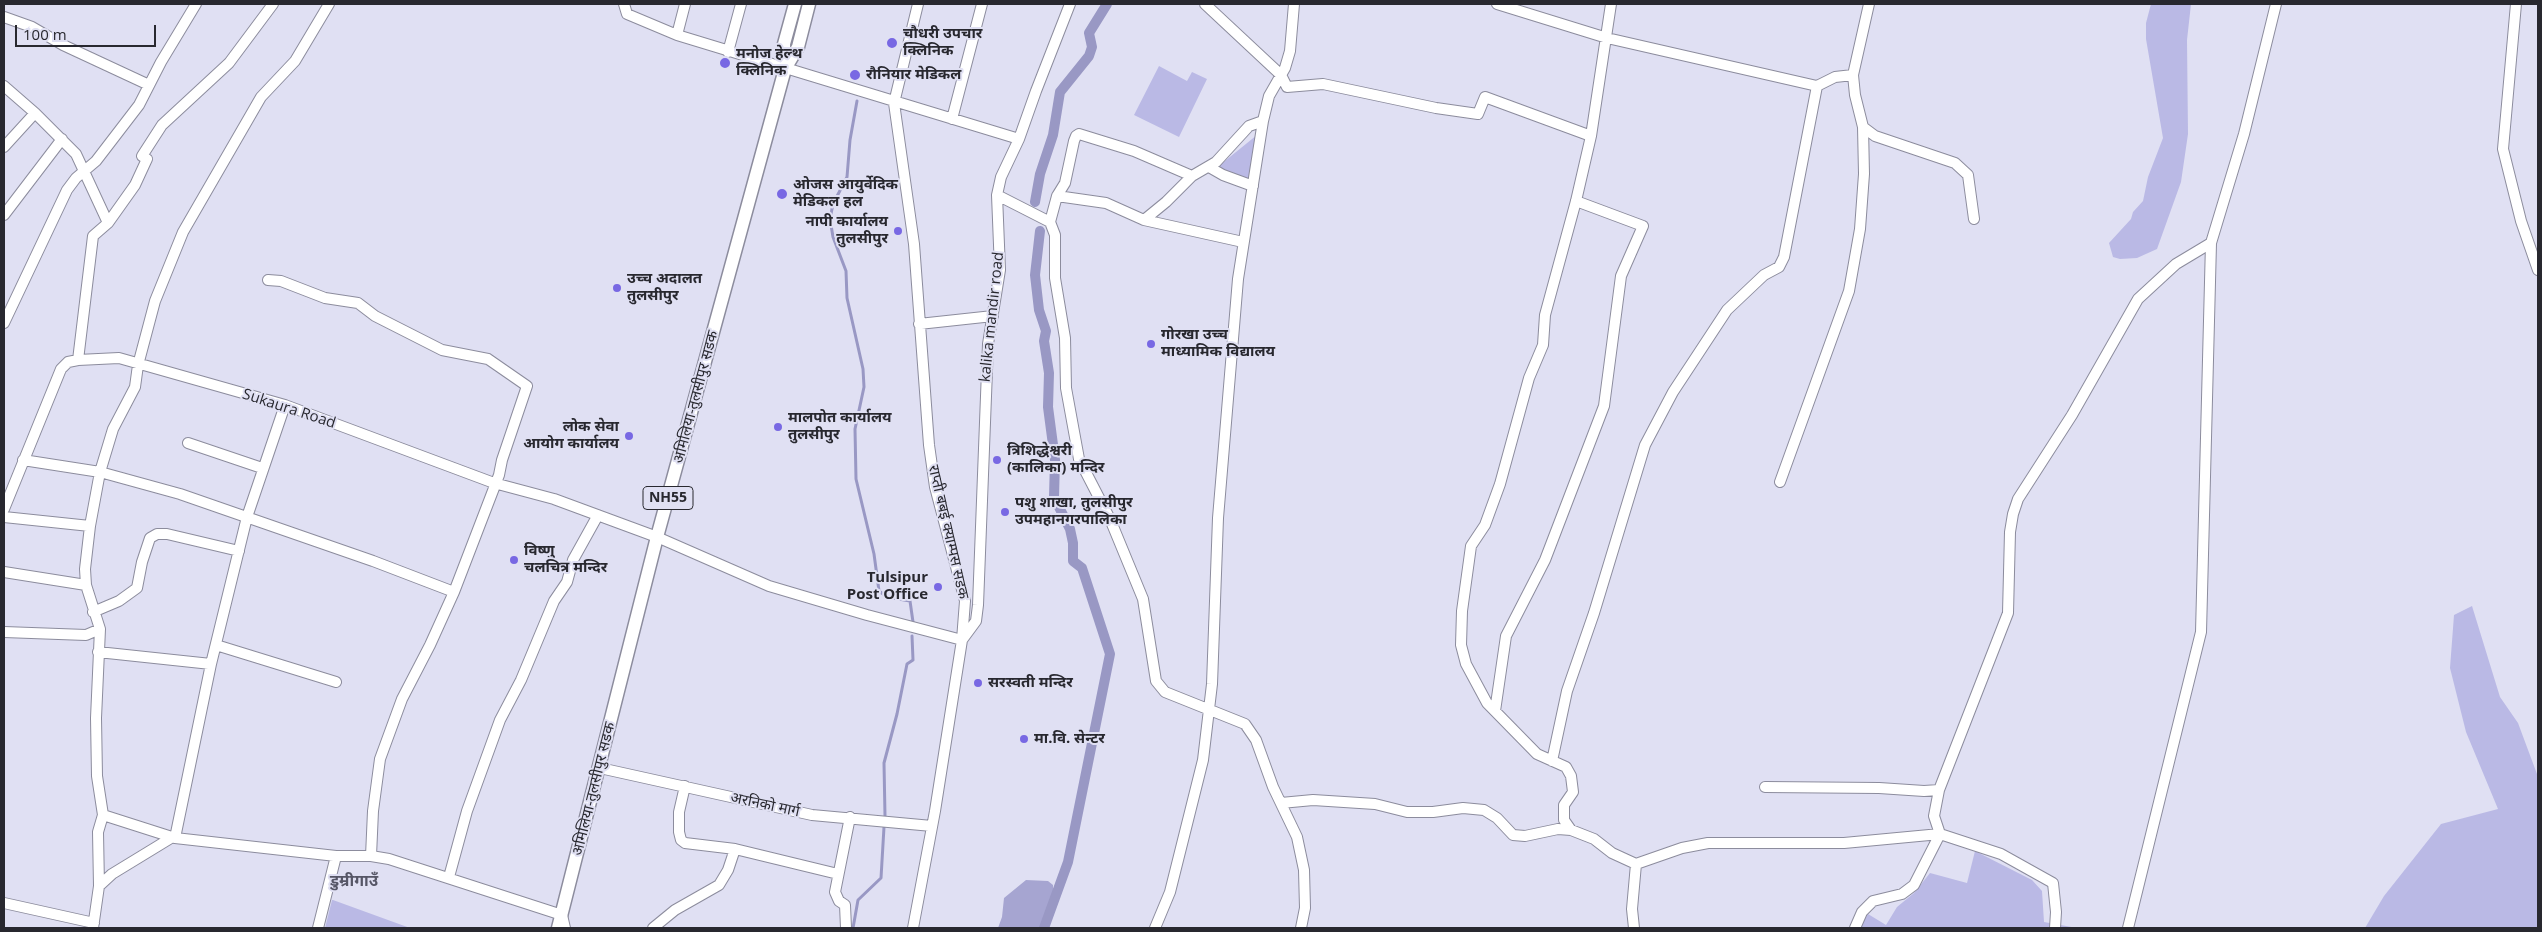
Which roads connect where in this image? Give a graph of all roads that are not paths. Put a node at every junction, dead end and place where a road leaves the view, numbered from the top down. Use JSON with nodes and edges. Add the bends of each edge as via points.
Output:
{"nodes":[{"id":1,"x":196,"y":4,"type":"edge"},
{"id":2,"x":273,"y":4,"type":"edge"},
{"id":3,"x":329,"y":4,"type":"edge"},
{"id":4,"x":685,"y":4,"type":"edge"},
{"id":5,"x":741,"y":4,"type":"edge"},
{"id":6,"x":795,"y":4,"type":"edge"},
{"id":7,"x":809,"y":4,"type":"edge"},
{"id":8,"x":918,"y":4,"type":"edge"},
{"id":9,"x":982,"y":4,"type":"edge"},
{"id":10,"x":1070,"y":4,"type":"edge"},
{"id":11,"x":1205,"y":4,"type":"edge"},
{"id":12,"x":1294,"y":4,"type":"edge"},
{"id":13,"x":1497,"y":4,"type":"edge"},
{"id":14,"x":1611,"y":4,"type":"edge"},
{"id":15,"x":1868,"y":4,"type":"edge"},
{"id":16,"x":2276,"y":4,"type":"edge"},
{"id":17,"x":2516,"y":4,"type":"edge"},
{"id":18,"x":627,"y":7,"type":"edge"},
{"id":19,"x":4,"y":17,"type":"edge"},
{"id":20,"x":678,"y":35,"type":"junction"},
{"id":21,"x":1607,"y":38,"type":"junction"},
{"id":22,"x":728,"y":52,"type":"junction"},
{"id":23,"x":785,"y":69,"type":"junction"},
{"id":24,"x":1281,"y":75,"type":"junction"},
{"id":25,"x":1853,"y":75,"type":"junction"},
{"id":26,"x":149,"y":85,"type":"junction"},
{"id":27,"x":4,"y":86,"type":"edge"},
{"id":28,"x":1817,"y":86,"type":"junction"},
{"id":29,"x":894,"y":103,"type":"junction"},
{"id":30,"x":35,"y":113,"type":"junction"},
{"id":31,"x":952,"y":119,"type":"junction"},
{"id":32,"x":1263,"y":121,"type":"junction"},
{"id":33,"x":1863,"y":127,"type":"junction"},
{"id":34,"x":1591,"y":136,"type":"junction"},
{"id":35,"x":62,"y":139,"type":"junction"},
{"id":36,"x":1020,"y":139,"type":"junction"},
{"id":37,"x":4,"y":147,"type":"edge"},
{"id":38,"x":1209,"y":167,"type":"junction"},
{"id":39,"x":84,"y":170,"type":"junction"},
{"id":40,"x":1192,"y":176,"type":"junction"},
{"id":41,"x":1254,"y":186,"type":"junction"},
{"id":42,"x":997,"y":196,"type":"junction"},
{"id":43,"x":1057,"y":196,"type":"junction"},
{"id":44,"x":1576,"y":201,"type":"junction"},
{"id":45,"x":4,"y":215,"type":"edge"},
{"id":46,"x":1974,"y":219,"type":"dead end"},
{"id":47,"x":1144,"y":220,"type":"junction"},
{"id":48,"x":1050,"y":222,"type":"junction"},
{"id":49,"x":108,"y":223,"type":"junction"},
{"id":50,"x":1243,"y":242,"type":"junction"},
{"id":51,"x":2210,"y":243,"type":"junction"},
{"id":52,"x":2538,"y":270,"type":"edge"},
{"id":53,"x":268,"y":280,"type":"dead end"},
{"id":54,"x":993,"y":316,"type":"junction"},
{"id":55,"x":4,"y":323,"type":"edge"},
{"id":56,"x":919,"y":324,"type":"junction"},
{"id":57,"x":78,"y":360,"type":"junction"},
{"id":58,"x":138,"y":365,"type":"junction"},
{"id":59,"x":285,"y":405,"type":"junction"},
{"id":60,"x":188,"y":443,"type":"dead end"},
{"id":61,"x":23,"y":460,"type":"junction"},
{"id":62,"x":262,"y":468,"type":"junction"},
{"id":63,"x":100,"y":472,"type":"junction"},
{"id":64,"x":1780,"y":482,"type":"dead end"},
{"id":65,"x":494,"y":483,"type":"junction"},
{"id":66,"x":4,"y":509,"type":"edge"},
{"id":67,"x":598,"y":515,"type":"junction"},
{"id":68,"x":4,"y":516,"type":"edge"},
{"id":69,"x":247,"y":517,"type":"junction"},
{"id":70,"x":90,"y":526,"type":"junction"},
{"id":71,"x":657,"y":537,"type":"junction"},
{"id":72,"x":239,"y":552,"type":"junction"},
{"id":73,"x":4,"y":572,"type":"edge"},
{"id":74,"x":86,"y":585,"type":"junction"},
{"id":75,"x":454,"y":592,"type":"junction"},
{"id":76,"x":93,"y":612,"type":"junction"},
{"id":77,"x":100,"y":629,"type":"junction"},
{"id":78,"x":4,"y":632,"type":"edge"},
{"id":79,"x":962,"y":640,"type":"junction"},
{"id":80,"x":216,"y":645,"type":"junction"},
{"id":81,"x":98,"y":652,"type":"junction"},
{"id":82,"x":211,"y":664,"type":"junction"},
{"id":83,"x":336,"y":682,"type":"dead end"},
{"id":84,"x":1210,"y":710,"type":"junction"},
{"id":85,"x":1496,"y":711,"type":"junction"},
{"id":86,"x":1552,"y":761,"type":"junction"},
{"id":87,"x":600,"y":768,"type":"junction"},
{"id":88,"x":685,"y":786,"type":"junction"},
{"id":89,"x":1764,"y":787,"type":"dead end"},
{"id":90,"x":1940,"y":790,"type":"junction"},
{"id":91,"x":1281,"y":803,"type":"junction"},
{"id":92,"x":103,"y":815,"type":"junction"},
{"id":93,"x":850,"y":817,"type":"junction"},
{"id":94,"x":932,"y":826,"type":"junction"},
{"id":95,"x":1571,"y":830,"type":"junction"},
{"id":96,"x":1940,"y":834,"type":"junction"},
{"id":97,"x":173,"y":838,"type":"junction"},
{"id":98,"x":735,"y":849,"type":"junction"},
{"id":99,"x":336,"y":856,"type":"junction"},
{"id":100,"x":371,"y":856,"type":"junction"},
{"id":101,"x":1636,"y":864,"type":"junction"},
{"id":102,"x":838,"y":874,"type":"junction"},
{"id":103,"x":449,"y":878,"type":"junction"},
{"id":104,"x":99,"y":886,"type":"junction"},
{"id":105,"x":4,"y":903,"type":"edge"},
{"id":106,"x":562,"y":915,"type":"junction"},
{"id":107,"x":93,"y":925,"type":"edge"},
{"id":108,"x":318,"y":928,"type":"edge"},
{"id":109,"x":558,"y":928,"type":"edge"},
{"id":110,"x":565,"y":928,"type":"edge"},
{"id":111,"x":653,"y":928,"type":"edge"},
{"id":112,"x":846,"y":928,"type":"edge"},
{"id":113,"x":913,"y":928,"type":"edge"},
{"id":114,"x":1155,"y":928,"type":"edge"},
{"id":115,"x":1302,"y":928,"type":"edge"},
{"id":116,"x":1634,"y":928,"type":"edge"},
{"id":117,"x":1855,"y":928,"type":"edge"},
{"id":118,"x":2055,"y":928,"type":"edge"},
{"id":119,"x":2128,"y":928,"type":"edge"}],
"edges":[{"from":1,"to":26,"type":"street"},
{"from":2,"to":49,"type":"street","via":[[229,63],[162,125],[142,156],[147,159],[135,185]]},
{"from":3,"to":58,"type":"street","via":[[295,61],[261,97],[183,232],[155,301]]},
{"from":4,"to":20,"type":"street"},
{"from":5,"to":22,"type":"street"},
{"from":6,"to":23,"type":"main road","number":"NH55","via":[[784,44]]},
{"from":7,"to":23,"type":"main road","number":"NH55","via":[[798,47]]},
{"from":8,"to":29,"type":"street"},
{"from":9,"to":31,"type":"street"},
{"from":10,"to":36,"type":"street","name":"kalika mandir road"},
{"from":11,"to":24,"type":"street"},
{"from":12,"to":24,"type":"street","via":[[1290,51]]},
{"from":13,"to":21,"type":"street"},
{"from":14,"to":21,"type":"street"},
{"from":15,"to":25,"type":"street"},
{"from":16,"to":51,"type":"street","via":[[2244,134]]},
{"from":17,"to":52,"type":"street","via":[[2503,149],[2521,222]]},
{"from":18,"to":20,"type":"street"},
{"from":19,"to":26,"type":"street"},
{"from":20,"to":22,"type":"street"},
{"from":21,"to":28,"type":"street"},
{"from":21,"to":34,"type":"street"},
{"from":22,"to":23,"type":"street"},
{"from":23,"to":29,"type":"street"},
{"from":23,"to":71,"type":"main road","name":"अमिलिया-तुलसीपुर सडक","number":"NH55"},
{"from":24,"to":32,"type":"street","via":[[1269,96]]},
{"from":24,"to":34,"type":"street","via":[[1287,88],[1323,84],[1478,114],[1485,96]]},
{"from":25,"to":28,"type":"street","via":[[1835,77]]},
{"from":25,"to":33,"type":"street"},
{"from":26,"to":39,"type":"street","via":[[118,133],[96,161]]},
{"from":27,"to":30,"type":"street"},
{"from":28,"to":86,"type":"street","via":[[1784,257],[1779,267],[1764,276],[1727,310],[1673,392],[1645,445],[1567,691]]},
{"from":29,"to":31,"type":"street"},
{"from":29,"to":56,"type":"street","name":"राप्ती बबई क्याम्पस सडक","via":[[914,244]]},
{"from":30,"to":35,"type":"street"},
{"from":30,"to":37,"type":"street"},
{"from":31,"to":36,"type":"street"},
{"from":32,"to":38,"type":"street","via":[[1249,126]]},
{"from":32,"to":41,"type":"street"},
{"from":33,"to":46,"type":"street","via":[[1875,136],[1955,163],[1968,175]]},
{"from":33,"to":64,"type":"street","via":[[1860,230],[1849,291]]},
{"from":34,"to":44,"type":"street"},
{"from":35,"to":39,"type":"street","via":[[76,154]]},
{"from":35,"to":45,"type":"street"},
{"from":36,"to":42,"type":"street","name":"kalika mandir road","via":[[1000,177]]},
{"from":38,"to":40,"type":"street"},
{"from":38,"to":41,"type":"street","via":[[1223,176]]},
{"from":39,"to":49,"type":"street"},
{"from":39,"to":55,"type":"street","via":[[67,190]]},
{"from":40,"to":43,"type":"street","via":[[1134,151],[1079,134],[1074,141],[1065,183]]},
{"from":40,"to":47,"type":"street"},
{"from":41,"to":50,"type":"street"},
{"from":42,"to":48,"type":"street"},
{"from":42,"to":54,"type":"street","name":"kalika mandir road","via":[[1000,270]]},
{"from":43,"to":47,"type":"street","via":[[1106,203]]},
{"from":43,"to":48,"type":"street"},
{"from":44,"to":85,"type":"street","via":[[1545,315],[1543,345],[1529,378],[1500,484],[1485,525],[1471,546],[1464,585],[1461,645],[1466,664]]},
{"from":44,"to":85,"type":"street","via":[[1643,226],[1622,276],[1604,406],[1545,560],[1506,636]]},
{"from":47,"to":50,"type":"street"},
{"from":48,"to":84,"type":"street","via":[[1065,338],[1066,388],[1079,460],[1110,519],[1142,599],[1156,681],[1164,692]]},
{"from":49,"to":57,"type":"street","via":[[93,236]]},
{"from":50,"to":84,"type":"street","via":[[1218,518]]},
{"from":51,"to":90,"type":"street","via":[[2176,264],[2138,298],[2072,414],[2018,499],[2010,532],[2008,613]]},
{"from":51,"to":119,"type":"street","via":[[2201,632]]},
{"from":53,"to":65,"type":"street","via":[[281,281],[325,298],[358,303],[375,316],[442,350],[488,359],[527,386]]},
{"from":54,"to":56,"type":"street"},
{"from":54,"to":79,"type":"street","name":"kalika mandir road","via":[[985,389],[978,605],[976,621]]},
{"from":56,"to":79,"type":"street","name":"राप्ती बबई क्याम्पस सडक","via":[[935,488],[965,601]]},
{"from":57,"to":58,"type":"street","name":"Sukaura Road","via":[[119,358]]},
{"from":57,"to":61,"type":"street","via":[[68,362],[61,369]]},
{"from":58,"to":59,"type":"street","name":"Sukaura Road"},
{"from":58,"to":63,"type":"street","via":[[135,387],[113,428]]},
{"from":59,"to":62,"type":"street"},
{"from":59,"to":65,"type":"street","name":"Sukaura Road"},
{"from":60,"to":62,"type":"street"},
{"from":61,"to":63,"type":"street"},
{"from":61,"to":66,"type":"street"},
{"from":62,"to":69,"type":"street"},
{"from":63,"to":69,"type":"street"},
{"from":63,"to":70,"type":"street"},
{"from":65,"to":67,"type":"street","name":"Sukaura Road"},
{"from":65,"to":75,"type":"street"},
{"from":67,"to":71,"type":"street","name":"Sukaura Road"},
{"from":67,"to":103,"type":"street","via":[[574,560],[567,582],[551,607],[494,735],[467,811]]},
{"from":68,"to":70,"type":"street"},
{"from":69,"to":72,"type":"street"},
{"from":69,"to":75,"type":"street"},
{"from":70,"to":74,"type":"street"},
{"from":71,"to":79,"type":"street","name":"Sukaura Road","via":[[769,586]]},
{"from":71,"to":87,"type":"main road","name":"अमिलिया-तुलसीपुर सडक","number":"NH55"},
{"from":72,"to":76,"type":"street","via":[[157,534],[150,538],[137,588],[119,602]]},
{"from":72,"to":80,"type":"street"},
{"from":73,"to":74,"type":"street"},
{"from":74,"to":76,"type":"street"},
{"from":75,"to":100,"type":"street","via":[[402,699],[380,759]]},
{"from":76,"to":77,"type":"street"},
{"from":77,"to":78,"type":"street","via":[[86,635]]},
{"from":77,"to":81,"type":"street"},
{"from":79,"to":94,"type":"street","name":"राप्ती बबई क्याम्पस सडक"},
{"from":80,"to":82,"type":"street"},
{"from":80,"to":83,"type":"street"},
{"from":81,"to":82,"type":"street"},
{"from":81,"to":92,"type":"street","via":[[98,776]]},
{"from":82,"to":97,"type":"street"},
{"from":84,"to":91,"type":"street","via":[[1245,724],[1256,740]]},
{"from":84,"to":114,"type":"street","via":[[1203,760],[1172,882]]},
{"from":85,"to":86,"type":"street","via":[[1537,754]]},
{"from":86,"to":95,"type":"street","via":[[1566,767],[1571,776],[1573,792],[1564,806],[1564,820]]},
{"from":87,"to":88,"type":"street","name":"अरनिको मार्ग"},
{"from":87,"to":106,"type":"main road","name":"अमिलिया-तुलसीपुर सडक","number":"NH55"},
{"from":88,"to":93,"type":"street","name":"अरनिको मार्ग","via":[[802,813]]},
{"from":88,"to":98,"type":"street","via":[[678,812],[680,840]]},
{"from":89,"to":90,"type":"street"},
{"from":90,"to":96,"type":"street","via":[[1934,816]]},
{"from":91,"to":95,"type":"street","via":[[1314,800],[1375,804],[1407,812],[1463,808],[1484,810],[1513,835]]},
{"from":91,"to":115,"type":"street","via":[[1297,837],[1304,870],[1306,908]]},
{"from":92,"to":97,"type":"street"},
{"from":92,"to":104,"type":"street","via":[[98,832]]},
{"from":93,"to":94,"type":"street","name":"अरनिको मार्ग"},
{"from":93,"to":102,"type":"street"},
{"from":94,"to":113,"type":"street","name":"राप्ती बबई क्याम्पस सडक"},
{"from":95,"to":101,"type":"street","via":[[1594,839]]},
{"from":96,"to":101,"type":"street","via":[[1844,843],[1708,843]]},
{"from":96,"to":117,"type":"street","via":[[1914,884],[1902,894],[1873,901],[1862,912]]},
{"from":96,"to":118,"type":"street","via":[[2001,854],[2053,883]]},
{"from":97,"to":99,"type":"street"},
{"from":97,"to":104,"type":"street","via":[[112,874]]},
{"from":98,"to":102,"type":"street"},
{"from":98,"to":111,"type":"street","via":[[719,886],[675,910]]},
{"from":99,"to":100,"type":"street"},
{"from":99,"to":108,"type":"street"},
{"from":100,"to":103,"type":"street"},
{"from":101,"to":116,"type":"street","via":[[1632,909]]},
{"from":102,"to":112,"type":"street","via":[[836,892],[844,905]]},
{"from":103,"to":106,"type":"street"},
{"from":104,"to":107,"type":"street"},
{"from":105,"to":107,"type":"street"},
{"from":106,"to":109,"type":"main road","name":"अमिलिया-तुलसीपुर सडक","number":"NH55"},
{"from":106,"to":110,"type":"street"}]}
